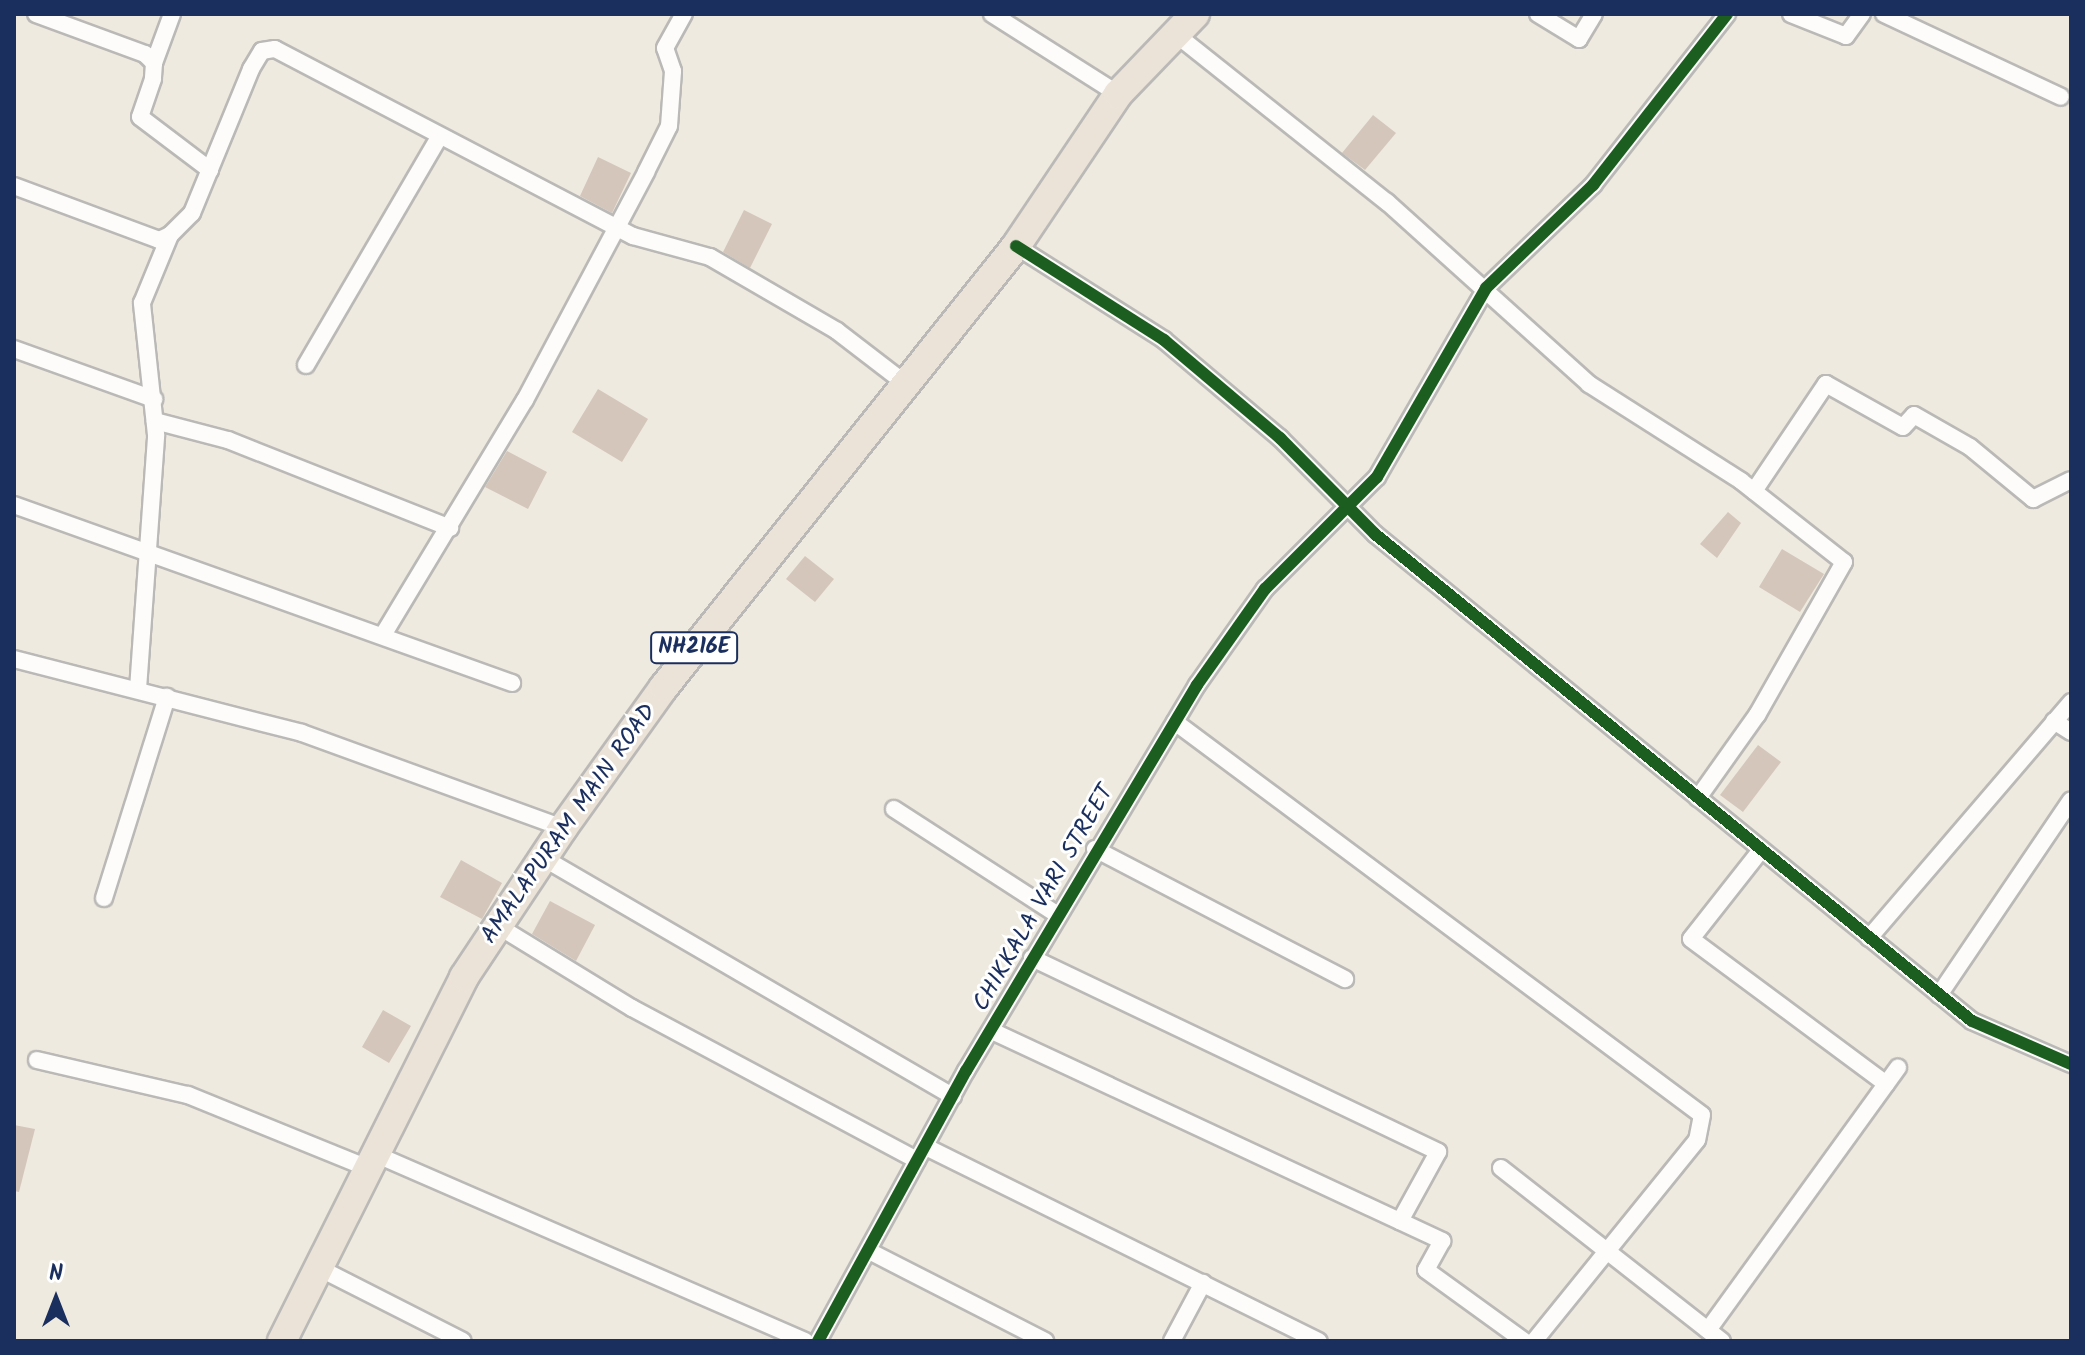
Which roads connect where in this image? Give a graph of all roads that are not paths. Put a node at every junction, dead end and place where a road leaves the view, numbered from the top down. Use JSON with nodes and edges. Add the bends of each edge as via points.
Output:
{"nodes":[{"id":1,"x":36,"y":14,"type":"edge"},
{"id":2,"x":172,"y":14,"type":"edge"},
{"id":3,"x":684,"y":14,"type":"edge"},
{"id":4,"x":992,"y":14,"type":"edge"},
{"id":5,"x":1538,"y":14,"type":"edge"},
{"id":6,"x":1594,"y":14,"type":"edge"},
{"id":7,"x":1727,"y":14,"type":"edge"},
{"id":8,"x":1791,"y":14,"type":"edge"},
{"id":9,"x":1862,"y":14,"type":"edge"},
{"id":10,"x":1884,"y":14,"type":"edge"},
{"id":11,"x":54,"y":17,"type":"edge"},
{"id":12,"x":1186,"y":25,"type":"edge"},
{"id":13,"x":154,"y":63,"type":"junction"},
{"id":14,"x":1118,"y":94,"type":"junction"},
{"id":15,"x":2061,"y":97,"type":"dead end"},
{"id":16,"x":439,"y":137,"type":"junction"},
{"id":17,"x":210,"y":170,"type":"junction"},
{"id":18,"x":14,"y":186,"type":"edge"},
{"id":19,"x":616,"y":225,"type":"junction"},
{"id":20,"x":170,"y":235,"type":"junction"},
{"id":21,"x":1016,"y":246,"type":"junction"},
{"id":22,"x":1486,"y":288,"type":"junction"},
{"id":23,"x":14,"y":349,"type":"edge"},
{"id":24,"x":306,"y":365,"type":"dead end"},
{"id":25,"x":906,"y":384,"type":"junction"},
{"id":26,"x":154,"y":399,"type":"junction"},
{"id":27,"x":155,"y":421,"type":"junction"},
{"id":28,"x":2071,"y":480,"type":"edge"},
{"id":29,"x":1754,"y":491,"type":"junction"},
{"id":30,"x":14,"y":505,"type":"edge"},
{"id":31,"x":1349,"y":506,"type":"junction"},
{"id":32,"x":450,"y":528,"type":"junction"},
{"id":33,"x":147,"y":550,"type":"junction"},
{"id":34,"x":383,"y":635,"type":"junction"},
{"id":35,"x":14,"y":659,"type":"edge"},
{"id":36,"x":512,"y":683,"type":"dead end"},
{"id":37,"x":138,"y":689,"type":"junction"},
{"id":38,"x":167,"y":697,"type":"junction"},
{"id":39,"x":2071,"y":702,"type":"edge"},
{"id":40,"x":2054,"y":721,"type":"junction"},
{"id":41,"x":1175,"y":722,"type":"junction"},
{"id":42,"x":2071,"y":732,"type":"edge"},
{"id":43,"x":1698,"y":798,"type":"junction"},
{"id":44,"x":2071,"y":800,"type":"edge"},
{"id":45,"x":894,"y":809,"type":"dead end"},
{"id":46,"x":563,"y":828,"type":"junction"},
{"id":47,"x":1095,"y":849,"type":"junction"},
{"id":48,"x":1761,"y":850,"type":"junction"},
{"id":49,"x":545,"y":859,"type":"junction"},
{"id":50,"x":104,"y":898,"type":"dead end"},
{"id":51,"x":1058,"y":915,"type":"junction"},
{"id":52,"x":498,"y":926,"type":"junction"},
{"id":53,"x":1869,"y":938,"type":"junction"},
{"id":54,"x":1032,"y":958,"type":"junction"},
{"id":55,"x":1345,"y":979,"type":"dead end"},
{"id":56,"x":1939,"y":995,"type":"junction"},
{"id":57,"x":992,"y":1031,"type":"junction"},
{"id":58,"x":37,"y":1060,"type":"dead end"},
{"id":59,"x":2071,"y":1064,"type":"edge"},
{"id":60,"x":1898,"y":1068,"type":"dead end"},
{"id":61,"x":1886,"y":1084,"type":"junction"},
{"id":62,"x":953,"y":1096,"type":"junction"},
{"id":63,"x":922,"y":1154,"type":"junction"},
{"id":64,"x":372,"y":1161,"type":"junction"},
{"id":65,"x":1501,"y":1168,"type":"dead end"},
{"id":66,"x":1400,"y":1221,"type":"junction"},
{"id":67,"x":869,"y":1251,"type":"junction"},
{"id":68,"x":1607,"y":1251,"type":"junction"},
{"id":69,"x":319,"y":1268,"type":"junction"},
{"id":70,"x":1203,"y":1283,"type":"junction"},
{"id":71,"x":1708,"y":1330,"type":"junction"},
{"id":72,"x":282,"y":1341,"type":"edge"},
{"id":73,"x":463,"y":1341,"type":"edge"},
{"id":74,"x":805,"y":1341,"type":"edge"},
{"id":75,"x":818,"y":1341,"type":"edge"},
{"id":76,"x":1045,"y":1341,"type":"edge"},
{"id":77,"x":1172,"y":1341,"type":"edge"},
{"id":78,"x":1319,"y":1341,"type":"edge"},
{"id":79,"x":1524,"y":1341,"type":"edge"},
{"id":80,"x":1534,"y":1341,"type":"edge"},
{"id":81,"x":1722,"y":1341,"type":"edge"}],
"edges":[{"from":1,"to":11,"type":"street"},
{"from":2,"to":13,"type":"street"},
{"from":3,"to":19,"type":"street","via":[[665,48],[673,71],[669,126]]},
{"from":4,"to":14,"type":"street"},
{"from":5,"to":6,"type":"street","via":[[1579,39]]},
{"from":7,"to":22,"type":"street","name":"CHIKKALA VARI STREET","via":[[1593,185]]},
{"from":8,"to":9,"type":"street","via":[[1846,36]]},
{"from":10,"to":15,"type":"street"},
{"from":11,"to":13,"type":"street"},
{"from":12,"to":14,"type":"highway","name":"AMALAPURAM MAIN ROAD","number":"NH216E"},
{"from":12,"to":22,"type":"street"},
{"from":13,"to":17,"type":"street","via":[[140,117]]},
{"from":14,"to":21,"type":"highway","name":"AMALAPURAM MAIN ROAD","number":"NH216E"},
{"from":16,"to":17,"type":"street","via":[[275,49],[262,51],[251,69]]},
{"from":16,"to":19,"type":"street"},
{"from":16,"to":24,"type":"street"},
{"from":17,"to":20,"type":"street","via":[[192,213]]},
{"from":18,"to":20,"type":"street","via":[[159,240]]},
{"from":19,"to":25,"type":"street","via":[[710,257],[804,310]]},
{"from":19,"to":32,"type":"street"},
{"from":20,"to":26,"type":"street","via":[[142,303]]},
{"from":21,"to":25,"type":"highway","name":"AMALAPURAM MAIN ROAD","number":"NH216E"},
{"from":21,"to":31,"type":"street","via":[[1164,340]]},
{"from":22,"to":29,"type":"street","via":[[1589,384]]},
{"from":22,"to":31,"type":"street","name":"CHIKKALA VARI STREET","via":[[1377,477]]},
{"from":23,"to":26,"type":"street"},
{"from":25,"to":46,"type":"highway","name":"AMALAPURAM MAIN ROAD","number":"NH216E","via":[[664,687]]},
{"from":26,"to":27,"type":"street"},
{"from":27,"to":32,"type":"street","via":[[228,440]]},
{"from":27,"to":33,"type":"street"},
{"from":28,"to":29,"type":"street","via":[[2033,499],[1970,447],[1914,415],[1903,427],[1826,384]]},
{"from":29,"to":43,"type":"street","via":[[1844,562],[1750,726]]},
{"from":30,"to":33,"type":"street"},
{"from":31,"to":41,"type":"street","name":"CHIKKALA VARI STREET","via":[[1265,589]]},
{"from":31,"to":43,"type":"street"},
{"from":32,"to":34,"type":"street"},
{"from":33,"to":34,"type":"street"},
{"from":33,"to":37,"type":"street"},
{"from":34,"to":36,"type":"street"},
{"from":35,"to":37,"type":"street"},
{"from":37,"to":38,"type":"street"},
{"from":38,"to":46,"type":"street","via":[[392,761]]},
{"from":38,"to":50,"type":"street"},
{"from":39,"to":40,"type":"street"},
{"from":40,"to":42,"type":"street"},
{"from":40,"to":53,"type":"street"},
{"from":41,"to":47,"type":"street","name":"CHIKKALA VARI STREET"},
{"from":41,"to":68,"type":"street","via":[[1702,1115],[1697,1140]]},
{"from":43,"to":48,"type":"street"},
{"from":44,"to":56,"type":"street"},
{"from":45,"to":51,"type":"street"},
{"from":46,"to":49,"type":"highway","name":"AMALAPURAM MAIN ROAD","number":"NH216E"},
{"from":47,"to":51,"type":"street","name":"CHIKKALA VARI STREET"},
{"from":47,"to":55,"type":"street"},
{"from":48,"to":53,"type":"street"},
{"from":48,"to":61,"type":"street","via":[[1691,939]]},
{"from":49,"to":52,"type":"highway","name":"AMALAPURAM MAIN ROAD","number":"NH216E"},
{"from":49,"to":62,"type":"street"},
{"from":51,"to":54,"type":"street","name":"CHIKKALA VARI STREET"},
{"from":52,"to":63,"type":"street","via":[[632,1008]]},
{"from":52,"to":64,"type":"highway","name":"AMALAPURAM MAIN ROAD","number":"NH216E","via":[[464,977]]},
{"from":53,"to":56,"type":"street"},
{"from":54,"to":57,"type":"street","name":"CHIKKALA VARI STREET"},
{"from":54,"to":66,"type":"street","via":[[1438,1152]]},
{"from":56,"to":59,"type":"street","via":[[1972,1021]]},
{"from":57,"to":62,"type":"street","name":"CHIKKALA VARI STREET"},
{"from":57,"to":66,"type":"street"},
{"from":58,"to":64,"type":"street","via":[[188,1095]]},
{"from":60,"to":61,"type":"street"},
{"from":61,"to":71,"type":"street"},
{"from":62,"to":63,"type":"street","name":"CHIKKALA VARI STREET"},
{"from":63,"to":67,"type":"street","name":"CHIKKALA VARI STREET"},
{"from":63,"to":70,"type":"street"},
{"from":64,"to":69,"type":"highway","name":"AMALAPURAM MAIN ROAD","number":"NH216E"},
{"from":64,"to":74,"type":"street"},
{"from":65,"to":68,"type":"street"},
{"from":66,"to":79,"type":"street","via":[[1442,1241],[1426,1270]]},
{"from":67,"to":75,"type":"street","name":"CHIKKALA VARI STREET"},
{"from":67,"to":76,"type":"street"},
{"from":68,"to":71,"type":"street"},
{"from":68,"to":80,"type":"street"},
{"from":69,"to":72,"type":"highway","name":"AMALAPURAM MAIN ROAD","number":"NH216E"},
{"from":69,"to":73,"type":"street"},
{"from":70,"to":77,"type":"street"},
{"from":70,"to":78,"type":"street"},
{"from":71,"to":81,"type":"street"}]}
